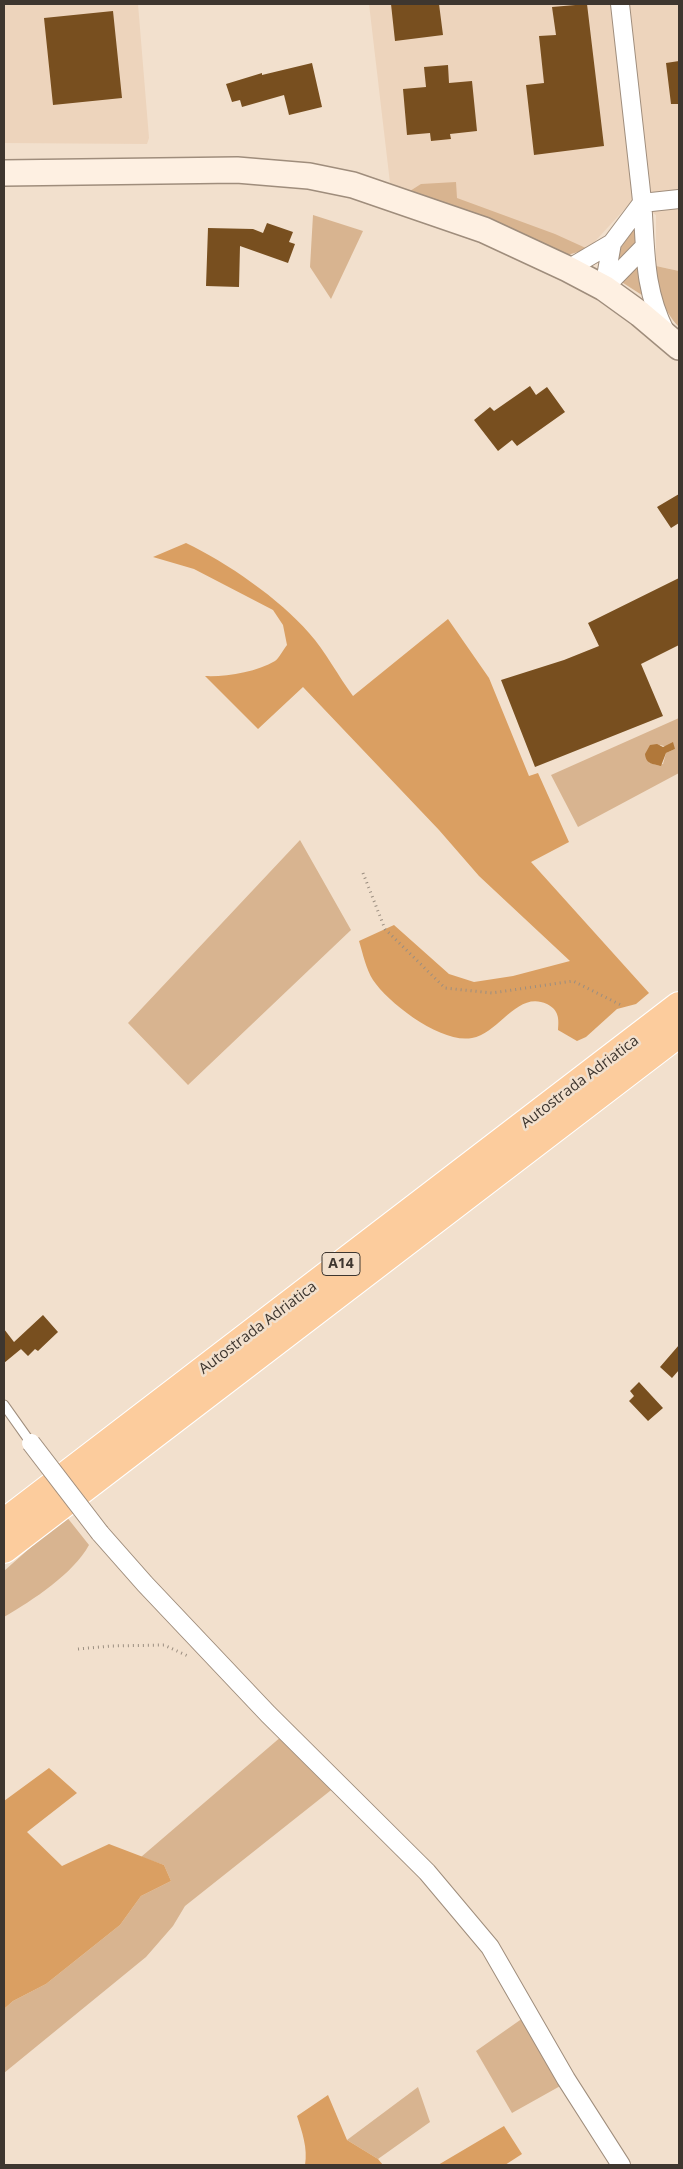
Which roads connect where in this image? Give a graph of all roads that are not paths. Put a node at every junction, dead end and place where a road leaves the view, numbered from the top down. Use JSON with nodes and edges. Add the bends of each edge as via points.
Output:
{"nodes":[{"id":1,"x":620,"y":4,"type":"edge"},
{"id":2,"x":4,"y":173,"type":"edge"},
{"id":3,"x":679,"y":199,"type":"edge"},
{"id":4,"x":642,"y":203,"type":"junction"},
{"id":5,"x":612,"y":243,"type":"junction"},
{"id":6,"x":644,"y":247,"type":"junction"},
{"id":7,"x":568,"y":269,"type":"junction"},
{"id":8,"x":604,"y":288,"type":"junction"},
{"id":9,"x":674,"y":343,"type":"edge"},
{"id":10,"x":679,"y":1006,"type":"edge"},
{"id":11,"x":679,"y":1033,"type":"edge"},
{"id":12,"x":4,"y":1405,"type":"edge"},
{"id":13,"x":31,"y":1443,"type":"joint"},
{"id":14,"x":4,"y":1523,"type":"edge"},
{"id":15,"x":4,"y":1549,"type":"edge"},
{"id":16,"x":621,"y":2165,"type":"edge"}],
"edges":[{"from":1,"to":4,"type":"street"},
{"from":2,"to":7,"type":"main road","via":[[237,170],[309,176],[353,185],[484,230]]},
{"from":3,"to":4,"type":"street"},
{"from":4,"to":5,"type":"street"},
{"from":4,"to":6,"type":"street"},
{"from":5,"to":7,"type":"street"},
{"from":5,"to":8,"type":"street"},
{"from":6,"to":8,"type":"street"},
{"from":6,"to":9,"type":"street","via":[[655,311]]},
{"from":7,"to":8,"type":"main road"},
{"from":8,"to":9,"type":"main road"},
{"from":10,"to":14,"type":"highway","name":"Autostrada Adriatica","number":"A14"},
{"from":11,"to":15,"type":"highway","name":"Autostrada Adriatica","number":"A14"},
{"from":12,"to":13,"type":"lane"},
{"from":13,"to":16,"type":"street","bridge":true,"via":[[100,1533],[145,1584],[268,1714],[427,1872],[490,1946],[566,2079]]}]}
